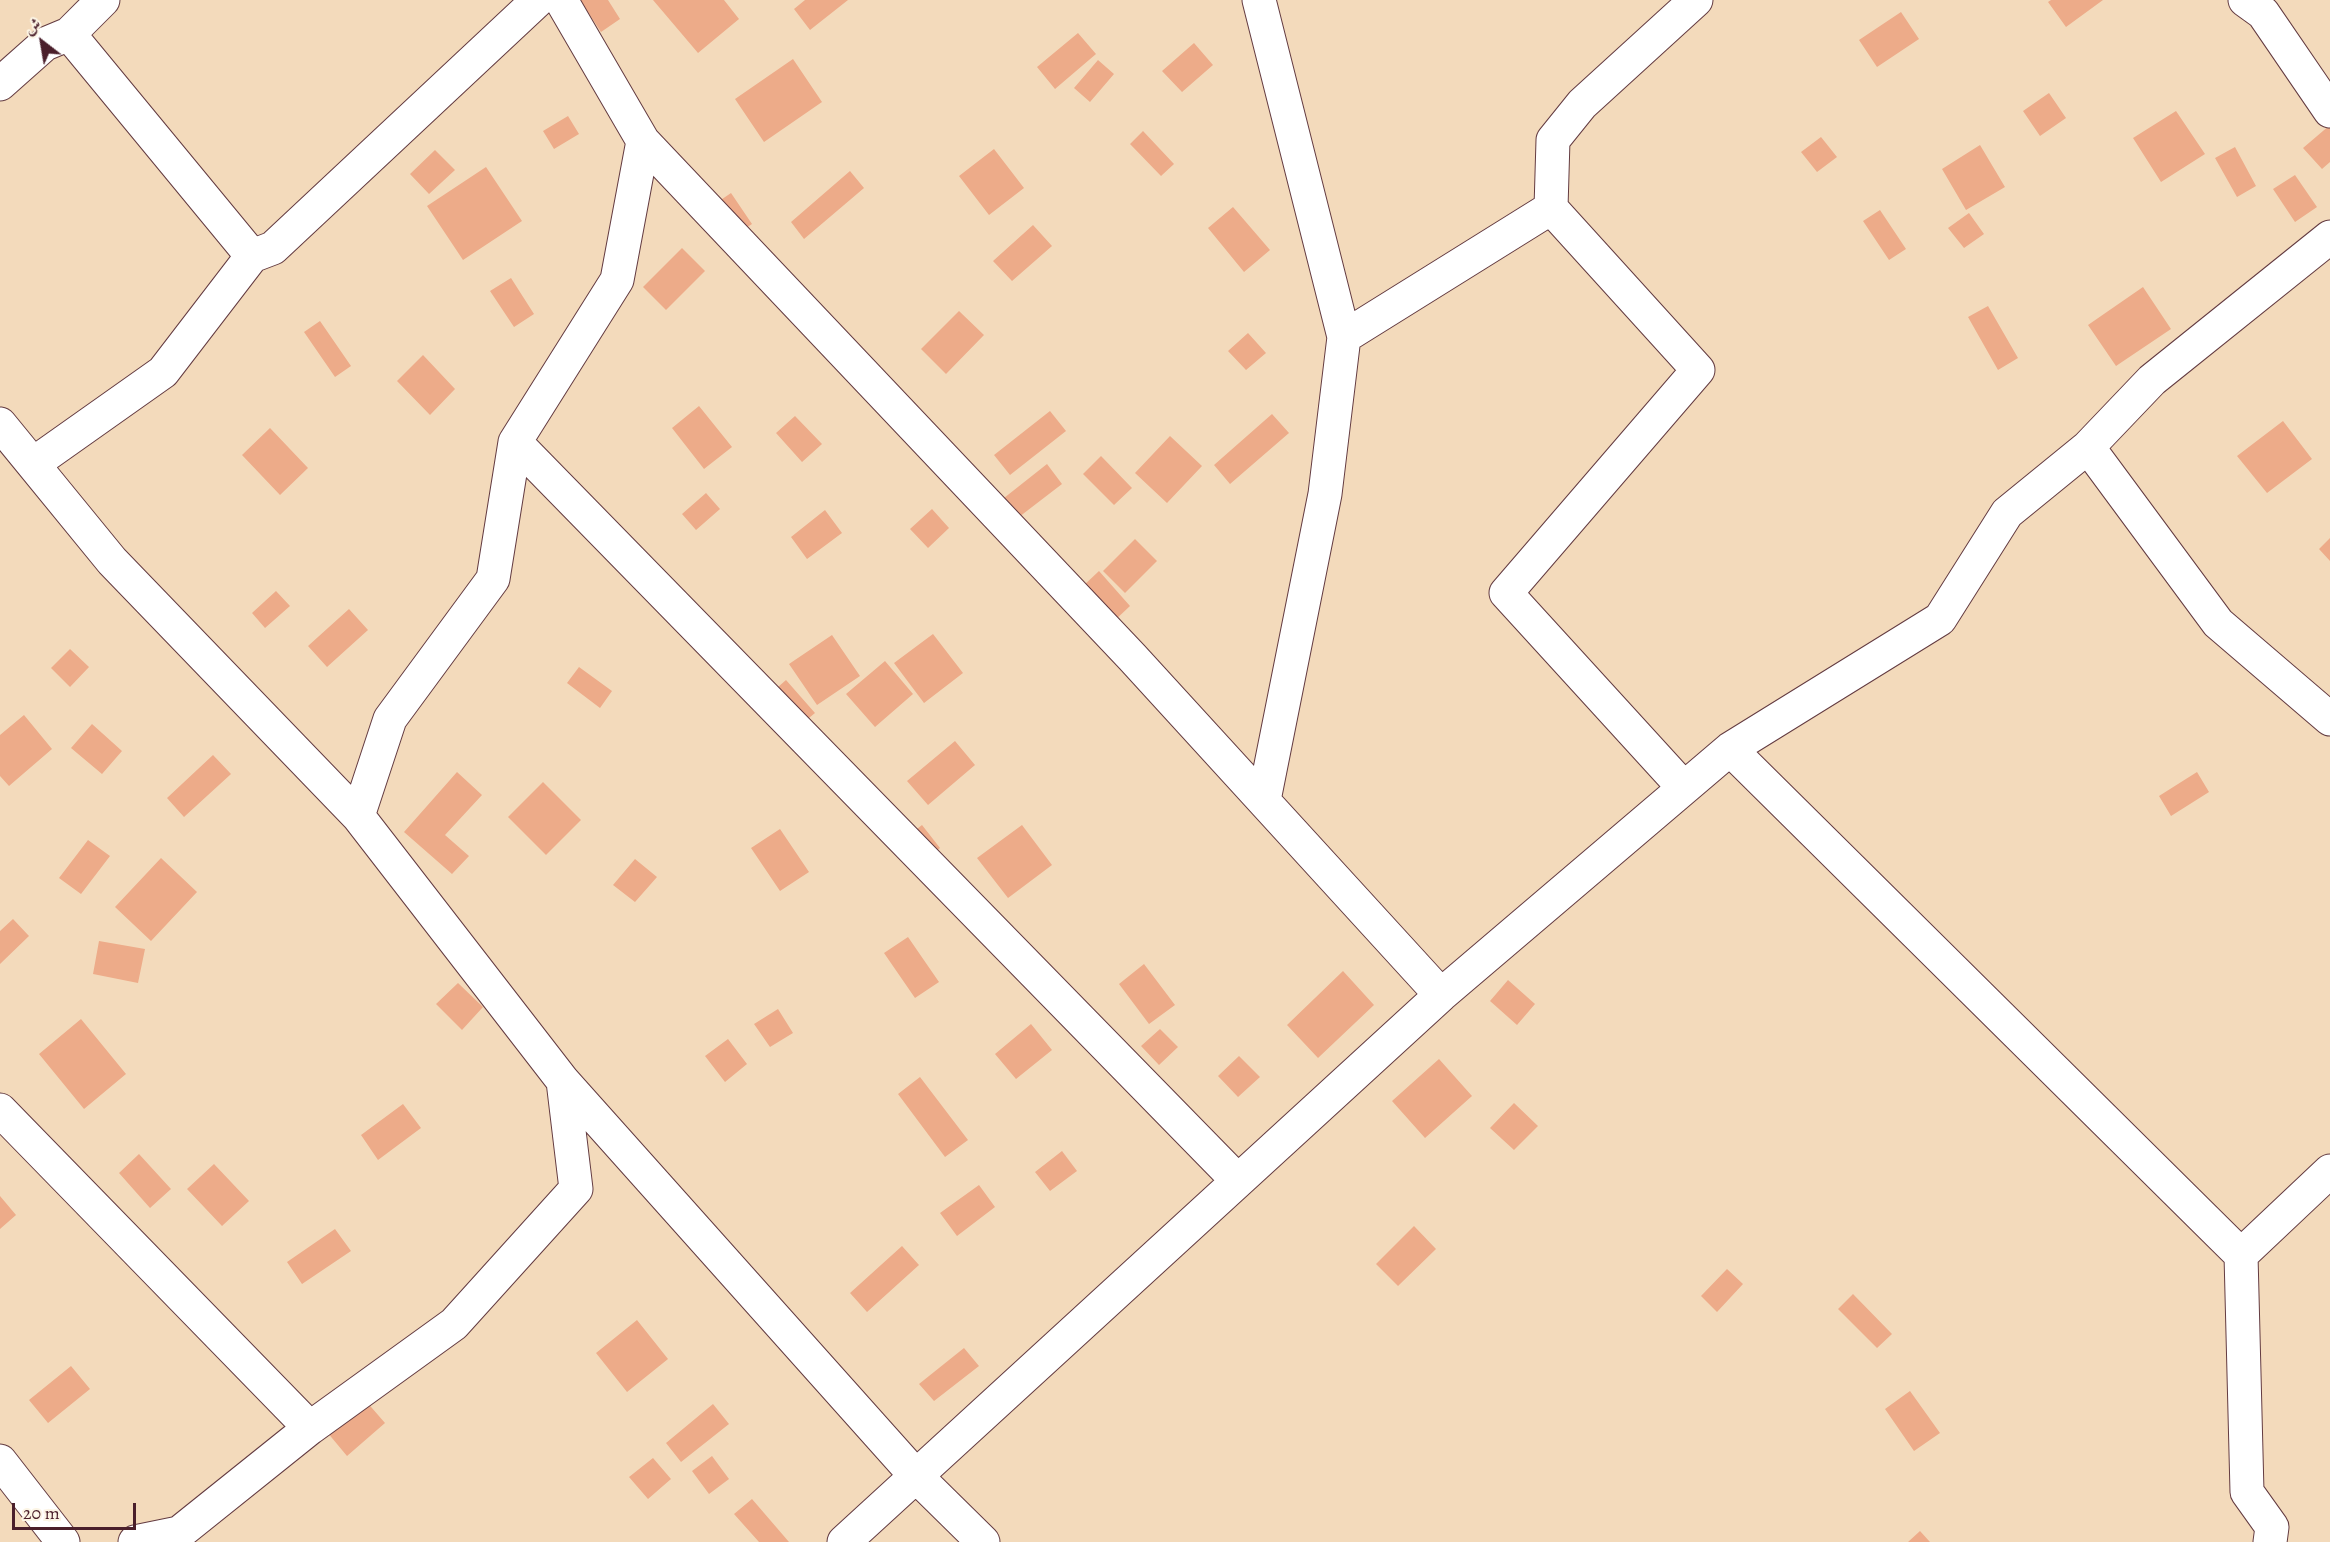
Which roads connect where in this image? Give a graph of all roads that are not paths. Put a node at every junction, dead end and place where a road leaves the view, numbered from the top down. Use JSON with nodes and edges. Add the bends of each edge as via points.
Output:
{"nodes":[{"id":1,"x":103,"y":0,"type":"edge"},
{"id":2,"x":538,"y":0,"type":"edge"},
{"id":3,"x":561,"y":0,"type":"edge"},
{"id":4,"x":1259,"y":0,"type":"edge"},
{"id":5,"x":1696,"y":0,"type":"edge"},
{"id":6,"x":2245,"y":0,"type":"edge"},
{"id":7,"x":69,"y":34,"type":"junction"},
{"id":8,"x":0,"y":84,"type":"edge"},
{"id":9,"x":2330,"y":111,"type":"edge"},
{"id":10,"x":643,"y":141,"type":"junction"},
{"id":11,"x":1551,"y":208,"type":"junction"},
{"id":12,"x":2330,"y":237,"type":"edge"},
{"id":13,"x":252,"y":256,"type":"junction"},
{"id":14,"x":1344,"y":337,"type":"junction"},
{"id":15,"x":0,"y":424,"type":"edge"},
{"id":16,"x":515,"y":442,"type":"junction"},
{"id":17,"x":2088,"y":447,"type":"junction"},
{"id":18,"x":33,"y":464,"type":"junction"},
{"id":19,"x":2330,"y":719,"type":"edge"},
{"id":20,"x":1730,"y":749,"type":"junction"},
{"id":21,"x":1684,"y":788,"type":"junction"},
{"id":22,"x":1264,"y":800,"type":"junction"},
{"id":23,"x":358,"y":816,"type":"junction"},
{"id":24,"x":1441,"y":994,"type":"junction"},
{"id":25,"x":563,"y":1081,"type":"junction"},
{"id":26,"x":0,"y":1110,"type":"edge"},
{"id":27,"x":2330,"y":1171,"type":"edge"},
{"id":28,"x":1238,"y":1181,"type":"junction"},
{"id":29,"x":2241,"y":1255,"type":"junction"},
{"id":30,"x":310,"y":1428,"type":"junction"},
{"id":31,"x":0,"y":1461,"type":"edge"},
{"id":32,"x":916,"y":1476,"type":"junction"},
{"id":33,"x":63,"y":1542,"type":"edge"},
{"id":34,"x":135,"y":1542,"type":"edge"},
{"id":35,"x":844,"y":1542,"type":"edge"},
{"id":36,"x":983,"y":1542,"type":"edge"},
{"id":37,"x":2270,"y":1542,"type":"edge"}],
"edges":[{"from":1,"to":7,"type":"street"},
{"from":2,"to":13,"type":"street","via":[[273,248]]},
{"from":3,"to":10,"type":"street"},
{"from":4,"to":14,"type":"street"},
{"from":5,"to":11,"type":"street","via":[[1582,104],[1553,140]]},
{"from":6,"to":9,"type":"street","via":[[2263,13]]},
{"from":7,"to":8,"type":"street","via":[[45,44]]},
{"from":7,"to":13,"type":"street"},
{"from":10,"to":16,"type":"street","via":[[617,280]]},
{"from":10,"to":22,"type":"street"},
{"from":11,"to":14,"type":"street"},
{"from":11,"to":21,"type":"street","via":[[1698,370],[1506,593]]},
{"from":12,"to":17,"type":"street","via":[[2152,380]]},
{"from":13,"to":18,"type":"street","via":[[163,372]]},
{"from":14,"to":22,"type":"street","via":[[1325,494]]},
{"from":15,"to":18,"type":"street"},
{"from":16,"to":23,"type":"street","via":[[493,579],[390,719]]},
{"from":16,"to":28,"type":"street"},
{"from":17,"to":19,"type":"street","via":[[2218,622]]},
{"from":17,"to":20,"type":"street","via":[[2007,513],[1940,619]]},
{"from":18,"to":23,"type":"street","via":[[112,561]]},
{"from":20,"to":21,"type":"street"},
{"from":20,"to":29,"type":"street"},
{"from":21,"to":24,"type":"street"},
{"from":22,"to":24,"type":"street"},
{"from":23,"to":25,"type":"street"},
{"from":24,"to":28,"type":"street"},
{"from":25,"to":30,"type":"street","via":[[576,1189],[454,1324]]},
{"from":25,"to":32,"type":"street"},
{"from":26,"to":30,"type":"street"},
{"from":27,"to":29,"type":"street"},
{"from":28,"to":32,"type":"street"},
{"from":29,"to":37,"type":"street","via":[[2247,1492],[2272,1527]]},
{"from":30,"to":34,"type":"street","via":[[179,1533]]},
{"from":31,"to":33,"type":"street"},
{"from":32,"to":35,"type":"street"},
{"from":32,"to":36,"type":"street"}]}
